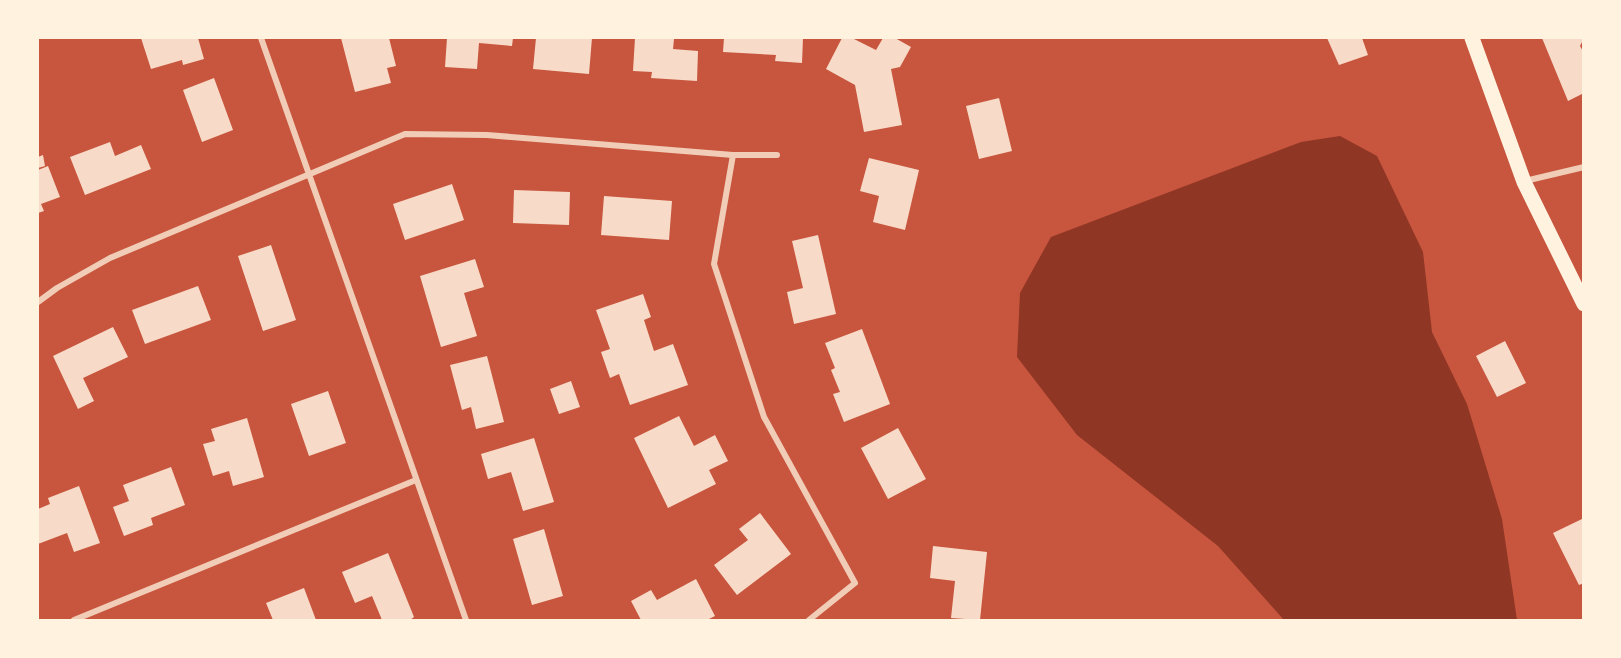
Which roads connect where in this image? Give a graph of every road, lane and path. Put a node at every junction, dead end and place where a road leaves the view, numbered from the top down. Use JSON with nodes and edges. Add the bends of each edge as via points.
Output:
{"nodes":[{"id":1,"x":261,"y":38,"type":"edge"},
{"id":2,"x":1472,"y":38,"type":"edge"},
{"id":3,"x":733,"y":155,"type":"junction"},
{"id":4,"x":777,"y":155,"type":"dead end"},
{"id":5,"x":1584,"y":167,"type":"edge"},
{"id":6,"x":308,"y":174,"type":"junction"},
{"id":7,"x":1524,"y":182,"type":"junction"},
{"id":8,"x":38,"y":302,"type":"edge"},
{"id":9,"x":1584,"y":304,"type":"edge"},
{"id":10,"x":416,"y":480,"type":"junction"},
{"id":11,"x":74,"y":621,"type":"edge"},
{"id":12,"x":466,"y":621,"type":"edge"},
{"id":13,"x":809,"y":621,"type":"edge"}],
"edges":[{"from":1,"to":6,"type":"street"},
{"from":2,"to":7,"type":"main road"},
{"from":3,"to":4,"type":"street"},
{"from":3,"to":6,"type":"street","via":[[487,135],[405,134]]},
{"from":3,"to":13,"type":"street","via":[[714,264],[764,417],[855,583]]},
{"from":5,"to":7,"type":"street"},
{"from":6,"to":8,"type":"street","via":[[110,258]]},
{"from":6,"to":10,"type":"street"},
{"from":7,"to":9,"type":"main road"},
{"from":10,"to":11,"type":"street"},
{"from":10,"to":12,"type":"street"}]}
